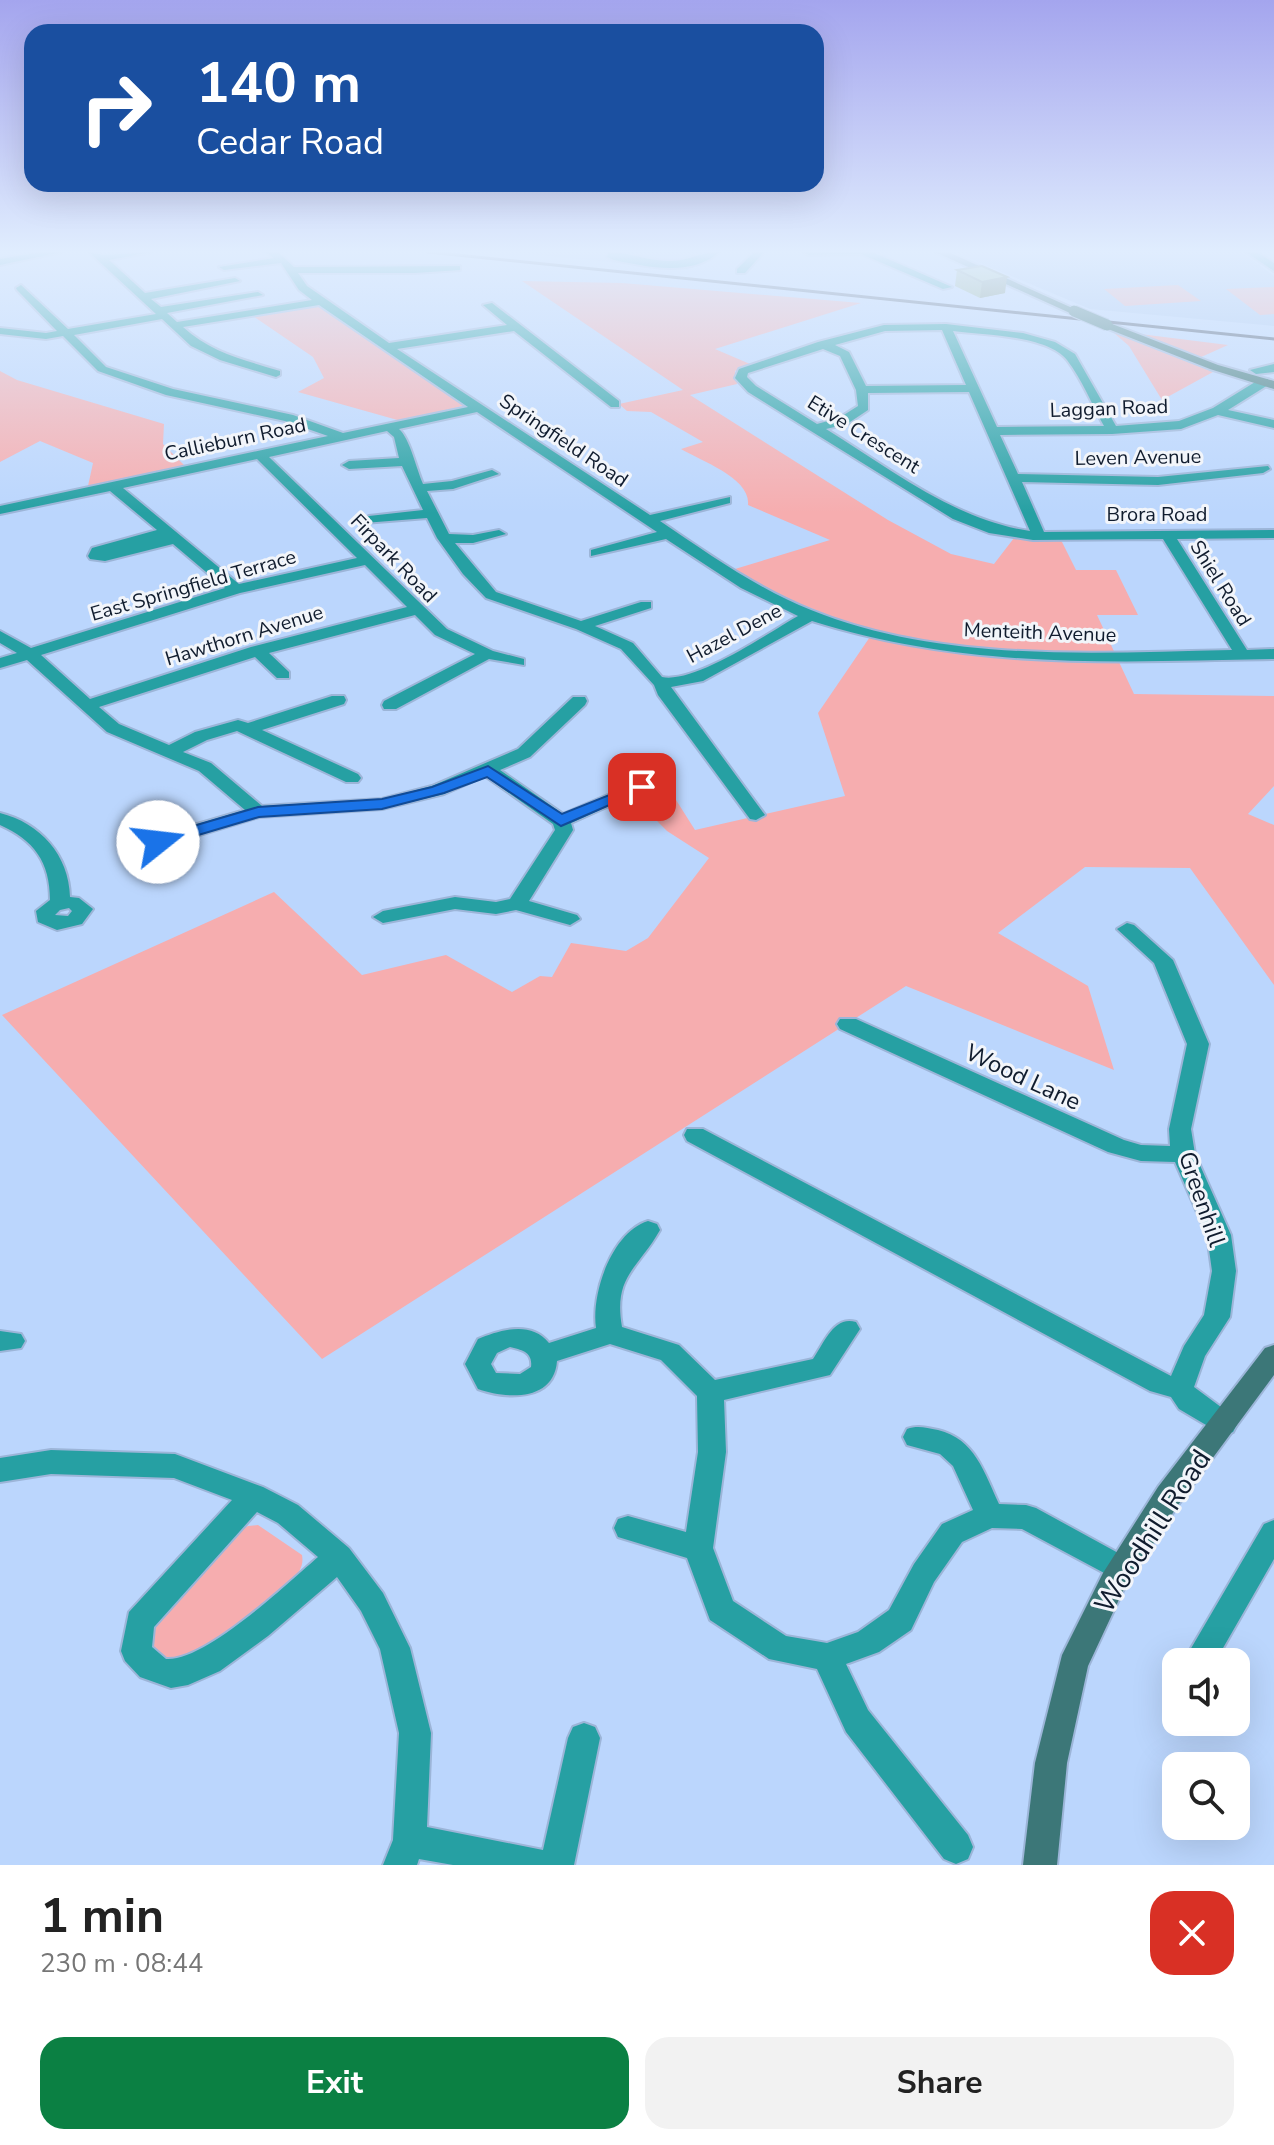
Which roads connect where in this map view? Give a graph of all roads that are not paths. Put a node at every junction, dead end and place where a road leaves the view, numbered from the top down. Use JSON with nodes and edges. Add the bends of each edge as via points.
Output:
{"nodes":[{"id":1,"x":72,"y":339,"type":"edge"},
{"id":2,"x":191,"y":339,"type":"edge"},
{"id":3,"x":376,"y":339,"type":"edge"},
{"id":4,"x":440,"y":339,"type":"edge"},
{"id":5,"x":533,"y":339,"type":"edge"},
{"id":6,"x":841,"y":339,"type":"edge"},
{"id":7,"x":951,"y":339,"type":"edge"},
{"id":8,"x":1034,"y":339,"type":"edge"},
{"id":9,"x":1143,"y":339,"type":"edge"},
{"id":10,"x":822,"y":344,"type":"junction"},
{"id":11,"x":388,"y":347,"type":"junction"},
{"id":12,"x":1274,"y":368,"type":"edge"},
{"id":13,"x":1256,"y":370,"type":"dead end"},
{"id":14,"x":276,"y":373,"type":"dead end"},
{"id":15,"x":1269,"y":384,"type":"edge"},
{"id":16,"x":971,"y":388,"type":"junction"},
{"id":17,"x":862,"y":390,"type":"junction"},
{"id":18,"x":615,"y":404,"type":"dead end"},
{"id":19,"x":479,"y":408,"type":"junction"},
{"id":20,"x":1217,"y":411,"type":"junction"},
{"id":21,"x":1274,"y":424,"type":"edge"},
{"id":22,"x":389,"y":426,"type":"junction"},
{"id":23,"x":816,"y":428,"type":"junction"},
{"id":24,"x":1112,"y":430,"type":"junction"},
{"id":25,"x":993,"y":431,"type":"junction"},
{"id":26,"x":341,"y":437,"type":"junction"},
{"id":27,"x":259,"y":454,"type":"junction"},
{"id":28,"x":406,"y":462,"type":"junction"},
{"id":29,"x":349,"y":465,"type":"dead end"},
{"id":30,"x":492,"y":474,"type":"dead end"},
{"id":31,"x":1269,"y":474,"type":"edge"},
{"id":32,"x":1013,"y":478,"type":"junction"},
{"id":33,"x":111,"y":485,"type":"junction"},
{"id":34,"x":419,"y":488,"type":"junction"},
{"id":35,"x":725,"y":500,"type":"dead end"},
{"id":36,"x":0,"y":510,"type":"edge"},
{"id":37,"x":430,"y":513,"type":"junction"},
{"id":38,"x":369,"y":520,"type":"dead end"},
{"id":39,"x":649,"y":520,"type":"junction"},
{"id":40,"x":499,"y":534,"type":"dead end"},
{"id":41,"x":667,"y":534,"type":"junction"},
{"id":42,"x":1167,"y":534,"type":"junction"},
{"id":43,"x":1274,"y":534,"type":"edge"},
{"id":44,"x":1039,"y":536,"type":"junction"},
{"id":45,"x":444,"y":538,"type":"junction"},
{"id":46,"x":596,"y":553,"type":"dead end"},
{"id":47,"x":369,"y":560,"type":"junction"},
{"id":48,"x":236,"y":589,"type":"junction"},
{"id":49,"x":646,"y":605,"type":"dead end"},
{"id":50,"x":416,"y":610,"type":"junction"},
{"id":51,"x":809,"y":616,"type":"junction"},
{"id":52,"x":581,"y":626,"type":"junction"},
{"id":53,"x":0,"y":636,"type":"edge"},
{"id":54,"x":257,"y":650,"type":"junction"},
{"id":55,"x":30,"y":654,"type":"junction"},
{"id":56,"x":487,"y":654,"type":"junction"},
{"id":57,"x":1242,"y":654,"type":"junction"},
{"id":58,"x":1274,"y":654,"type":"edge"},
{"id":59,"x":518,"y":662,"type":"dead end"},
{"id":60,"x":0,"y":663,"type":"edge"},
{"id":61,"x":283,"y":675,"type":"dead end"},
{"id":62,"x":670,"y":682,"type":"junction"},
{"id":63,"x":338,"y":700,"type":"dead end"},
{"id":64,"x":579,"y":701,"type":"dead end"},
{"id":65,"x":390,"y":705,"type":"dead end"},
{"id":66,"x":86,"y":706,"type":"junction"},
{"id":67,"x":246,"y":729,"type":"junction"},
{"id":68,"x":169,"y":752,"type":"junction"},
{"id":69,"x":488,"y":770,"type":"junction"},
{"id":70,"x":352,"y":778,"type":"dead end"},
{"id":71,"x":642,"y":787,"type":"dead end"},
{"id":72,"x":258,"y":812,"type":"junction"},
{"id":73,"x":756,"y":815,"type":"dead end"},
{"id":74,"x":0,"y":818,"type":"edge"},
{"id":75,"x":561,"y":821,"type":"junction"},
{"id":76,"x":20,"y":826,"type":"junction"},
{"id":77,"x":0,"y":835,"type":"edge"},
{"id":78,"x":133,"y":849,"type":"dead end"},
{"id":79,"x":60,"y":903,"type":"dead end"},
{"id":80,"x":517,"y":904,"type":"junction"},
{"id":81,"x":383,"y":917,"type":"dead end"},
{"id":82,"x":570,"y":919,"type":"dead end"},
{"id":83,"x":1127,"y":929,"type":"dead end"},
{"id":84,"x":848,"y":1024,"type":"dead end"},
{"id":85,"x":695,"y":1135,"type":"dead end"},
{"id":86,"x":1183,"y":1154,"type":"junction"},
{"id":87,"x":648,"y":1230,"type":"dead end"},
{"id":88,"x":847,"y":1329,"type":"dead end"},
{"id":89,"x":610,"y":1334,"type":"junction"},
{"id":90,"x":543,"y":1355,"type":"dead end"},
{"id":91,"x":1274,"y":1355,"type":"edge"},
{"id":92,"x":1180,"y":1389,"type":"junction"},
{"id":93,"x":710,"y":1392,"type":"junction"},
{"id":94,"x":1223,"y":1424,"type":"junction"},
{"id":95,"x":917,"y":1437,"type":"dead end"},
{"id":96,"x":0,"y":1470,"type":"edge"},
{"id":97,"x":253,"y":1496,"type":"junction"},
{"id":98,"x":990,"y":1516,"type":"junction"},
{"id":99,"x":628,"y":1528,"type":"dead end"},
{"id":100,"x":1274,"y":1533,"type":"edge"},
{"id":101,"x":698,"y":1548,"type":"junction"},
{"id":102,"x":339,"y":1557,"type":"junction"},
{"id":103,"x":1121,"y":1569,"type":"junction"},
{"id":104,"x":1206,"y":1648,"type":"edge"},
{"id":105,"x":827,"y":1657,"type":"junction"},
{"id":106,"x":584,"y":1738,"type":"dead end"},
{"id":107,"x":956,"y":1847,"type":"dead end"},
{"id":108,"x":405,"y":1853,"type":"edge"},
{"id":109,"x":539,"y":1865,"type":"edge"},
{"id":110,"x":557,"y":1865,"type":"edge"},
{"id":111,"x":1040,"y":1865,"type":"edge"}],
"edges":[{"from":1,"to":26,"type":"street","via":[[112,373],[170,392],[289,418]]},
{"from":2,"to":14,"type":"street","via":[[206,350]]},
{"from":3,"to":11,"type":"street","name":"Springfield Road"},
{"from":4,"to":11,"type":"street"},
{"from":5,"to":18,"type":"street"},
{"from":6,"to":10,"type":"street","name":"Etive Crescent"},
{"from":7,"to":16,"type":"street"},
{"from":8,"to":24,"type":"street","name":"Etive Crescent","via":[[1071,356]]},
{"from":9,"to":15,"type":"street","bridge":true},
{"from":10,"to":17,"type":"street","via":[[845,354]]},
{"from":10,"to":23,"type":"street","name":"Etive Crescent","via":[[760,363],[743,371],[741,378]]},
{"from":11,"to":19,"type":"street","name":"Springfield Road"},
{"from":12,"to":13,"type":"street"},
{"from":15,"to":20,"type":"street","name":"Laggan Road"},
{"from":16,"to":17,"type":"street"},
{"from":16,"to":25,"type":"street"},
{"from":17,"to":23,"type":"street","via":[[864,407],[843,421]]},
{"from":19,"to":22,"type":"street","name":"Callieburn Road"},
{"from":19,"to":39,"type":"street","name":"Springfield Road"},
{"from":20,"to":21,"type":"street"},
{"from":20,"to":24,"type":"street","name":"Laggan Road","via":[[1181,425]]},
{"from":22,"to":26,"type":"street","name":"Callieburn Road"},
{"from":22,"to":28,"type":"street","via":[[400,436]]},
{"from":23,"to":44,"type":"street","name":"Etive Crescent","via":[[958,516],[994,530]]},
{"from":24,"to":25,"type":"street","name":"Laggan Road"},
{"from":25,"to":32,"type":"street"},
{"from":26,"to":27,"type":"street","name":"Callieburn Road"},
{"from":27,"to":33,"type":"street","name":"Callieburn Road"},
{"from":27,"to":47,"type":"street","name":"Firpark Road"},
{"from":28,"to":29,"type":"street"},
{"from":28,"to":34,"type":"street"},
{"from":30,"to":34,"type":"street"},
{"from":31,"to":32,"type":"street","name":"Leven Avenue","via":[[1158,481]]},
{"from":32,"to":44,"type":"street"},
{"from":33,"to":36,"type":"street","name":"Callieburn Road"},
{"from":33,"to":48,"type":"street"},
{"from":34,"to":37,"type":"street"},
{"from":35,"to":39,"type":"street"},
{"from":37,"to":38,"type":"street"},
{"from":37,"to":45,"type":"street"},
{"from":39,"to":41,"type":"street","name":"Springfield Road"},
{"from":40,"to":45,"type":"street"},
{"from":41,"to":46,"type":"street"},
{"from":41,"to":51,"type":"street","name":"Springfield Road","via":[[746,585]]},
{"from":42,"to":43,"type":"street","name":"Brora Road"},
{"from":42,"to":44,"type":"street","name":"Brora Road"},
{"from":42,"to":57,"type":"street","name":"Shiel Road"},
{"from":45,"to":52,"type":"street","via":[[491,595]]},
{"from":47,"to":48,"type":"street","name":"East Springfield Terrace"},
{"from":47,"to":50,"type":"street","name":"Firpark Road"},
{"from":48,"to":55,"type":"street","name":"East Springfield Terrace"},
{"from":49,"to":52,"type":"street"},
{"from":50,"to":54,"type":"street","name":"Hawthorn Avenue"},
{"from":50,"to":56,"type":"street","name":"Firpark Road","via":[[441,632]]},
{"from":51,"to":57,"type":"street","name":"Menteith Avenue","via":[[877,636],[1009,654]]},
{"from":51,"to":62,"type":"street","name":"Hazel Dene","via":[[710,672]]},
{"from":52,"to":62,"type":"street","via":[[627,646],[648,674]]},
{"from":53,"to":55,"type":"street"},
{"from":54,"to":61,"type":"street"},
{"from":54,"to":66,"type":"street","name":"Hawthorn Avenue"},
{"from":55,"to":60,"type":"street","name":"East Springfield Terrace"},
{"from":55,"to":66,"type":"street"},
{"from":56,"to":59,"type":"street","name":"Firpark Road"},
{"from":56,"to":65,"type":"street"},
{"from":57,"to":58,"type":"street","name":"Menteith Avenue"},
{"from":62,"to":73,"type":"street","via":[[664,692]]},
{"from":63,"to":67,"type":"street"},
{"from":64,"to":69,"type":"street","via":[[524,753]]},
{"from":66,"to":68,"type":"street","via":[[113,728]]},
{"from":67,"to":68,"type":"street","via":[[238,725],[201,736]]},
{"from":67,"to":70,"type":"street"},
{"from":68,"to":72,"type":"street","via":[[205,767]]},
{"from":69,"to":72,"type":"street","via":[[382,804]]},
{"from":69,"to":75,"type":"street"},
{"from":71,"to":75,"type":"street"},
{"from":72,"to":78,"type":"street"},
{"from":74,"to":76,"type":"street"},
{"from":75,"to":80,"type":"street","via":[[564,830]]},
{"from":76,"to":77,"type":"street"},
{"from":76,"to":79,"type":"street","via":[[49,852],[58,869]]},
{"from":80,"to":81,"type":"street","via":[[496,908],[455,903]]},
{"from":80,"to":82,"type":"street"},
{"from":83,"to":86,"type":"street","name":"Greenhill","via":[[1163,960],[1198,1044],[1180,1129]]},
{"from":84,"to":86,"type":"street","name":"Wood Lane","via":[[1116,1146]]},
{"from":85,"to":92,"type":"street","via":[[1159,1383]]},
{"from":86,"to":92,"type":"street","name":"Greenhill","via":[[1219,1235],[1224,1271],[1217,1317],[1193,1353]]},
{"from":87,"to":89,"type":"street","via":[[617,1263],[604,1307]]},
{"from":88,"to":93,"type":"street","via":[[821,1368]]},
{"from":89,"to":90,"type":"street"},
{"from":89,"to":93,"type":"street","via":[[670,1352]]},
{"from":91,"to":94,"type":"street","name":"Woodhill Road"},
{"from":92,"to":94,"type":"street"},
{"from":93,"to":101,"type":"street","via":[[712,1452]]},
{"from":94,"to":103,"type":"street","name":"Woodhill Road"},
{"from":95,"to":98,"type":"street","via":[[948,1444],[963,1458]]},
{"from":96,"to":97,"type":"street","via":[[51,1462],[175,1466]]},
{"from":97,"to":102,"type":"street","via":[[288,1514]]},
{"from":97,"to":102,"type":"street","via":[[140,1622],[136,1651],[152,1669],[172,1674],[193,1671],[262,1623]]},
{"from":98,"to":103,"type":"street","via":[[1026,1517]]},
{"from":98,"to":105,"type":"street","via":[[952,1533],[900,1620],[868,1642]]},
{"from":99,"to":101,"type":"street"},
{"from":100,"to":104,"type":"street"},
{"from":101,"to":105,"type":"street","via":[[721,1610],[780,1649]]},
{"from":102,"to":108,"type":"street","via":[[372,1602],[395,1648],[415,1733]]},
{"from":103,"to":111,"type":"street","name":"Woodhill Road","via":[[1073,1665],[1051,1763]]},
{"from":105,"to":107,"type":"street","via":[[857,1721]]},
{"from":106,"to":110,"type":"street"},
{"from":108,"to":109,"type":"street"}]}
